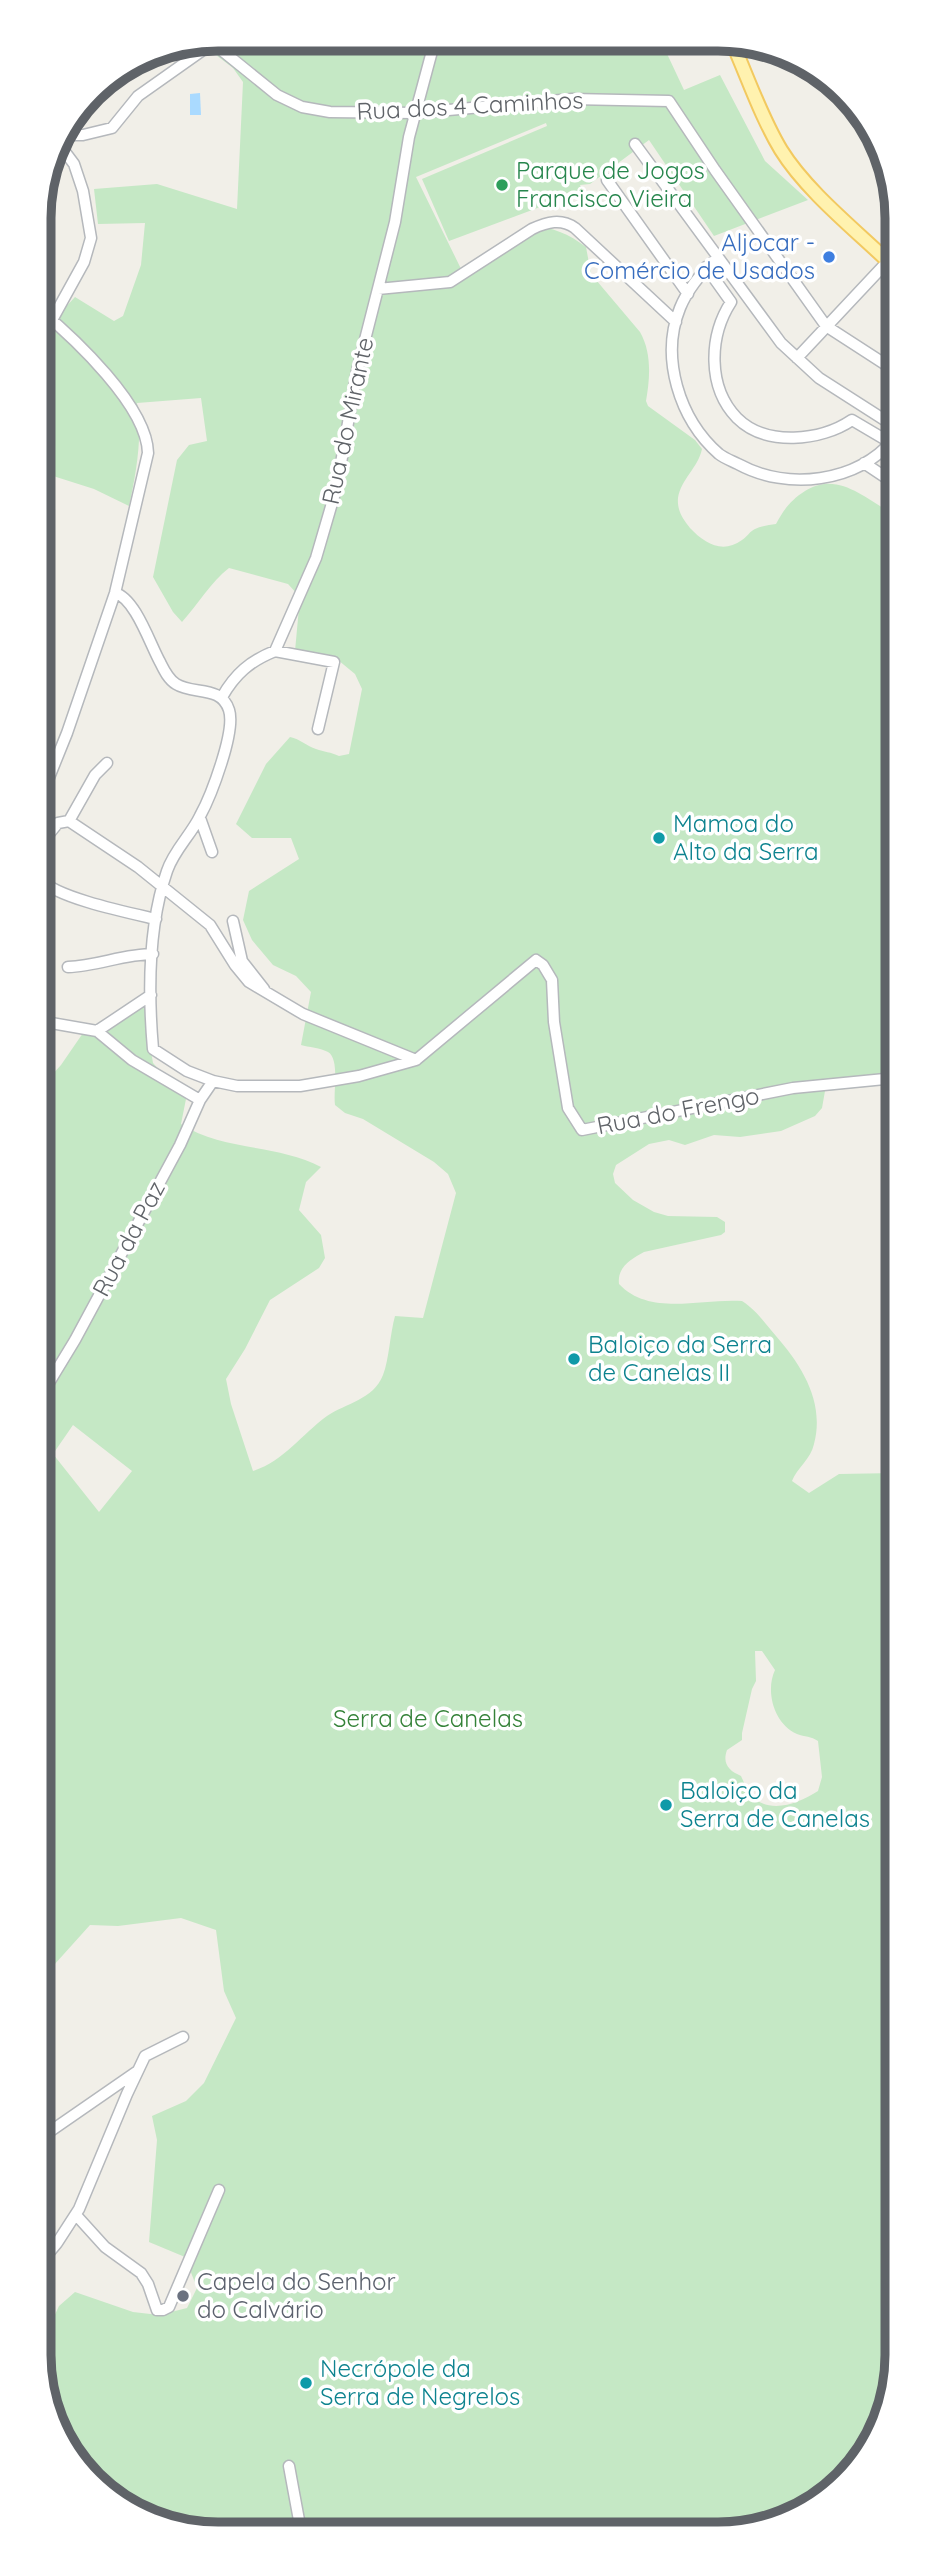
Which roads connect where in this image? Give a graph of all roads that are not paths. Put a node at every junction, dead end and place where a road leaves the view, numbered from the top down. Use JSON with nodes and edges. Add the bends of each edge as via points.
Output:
{"nodes":[{"id":1,"x":222,"y":51,"type":"edge"},
{"id":2,"x":432,"y":51,"type":"edge"},
{"id":3,"x":197,"y":52,"type":"edge"},
{"id":4,"x":737,"y":52,"type":"edge"},
{"id":5,"x":415,"y":113,"type":"junction"},
{"id":6,"x":73,"y":135,"type":"edge"},
{"id":7,"x":635,"y":145,"type":"dead end"},
{"id":8,"x":65,"y":151,"type":"edge"},
{"id":9,"x":607,"y":180,"type":"dead end"},
{"id":10,"x":718,"y":257,"type":"junction"},
{"id":11,"x":885,"y":258,"type":"edge"},
{"id":12,"x":706,"y":267,"type":"junction"},
{"id":13,"x":885,"y":270,"type":"edge"},
{"id":14,"x":378,"y":289,"type":"junction"},
{"id":15,"x":688,"y":294,"type":"junction"},
{"id":16,"x":52,"y":320,"type":"joint"},
{"id":17,"x":676,"y":321,"type":"junction"},
{"id":18,"x":826,"y":326,"type":"junction"},
{"id":19,"x":797,"y":358,"type":"junction"},
{"id":20,"x":885,"y":364,"type":"edge"},
{"id":21,"x":885,"y":420,"type":"edge"},
{"id":22,"x":885,"y":437,"type":"edge"},
{"id":23,"x":885,"y":447,"type":"edge"},
{"id":24,"x":864,"y":463,"type":"junction"},
{"id":25,"x":885,"y":476,"type":"edge"},
{"id":26,"x":115,"y":593,"type":"junction"},
{"id":27,"x":275,"y":651,"type":"junction"},
{"id":28,"x":222,"y":697,"type":"junction"},
{"id":29,"x":318,"y":729,"type":"dead end"},
{"id":30,"x":107,"y":763,"type":"dead end"},
{"id":31,"x":51,"y":770,"type":"edge"},
{"id":32,"x":200,"y":818,"type":"junction"},
{"id":33,"x":69,"y":821,"type":"junction"},
{"id":34,"x":51,"y":832,"type":"edge"},
{"id":35,"x":212,"y":852,"type":"dead end"},
{"id":36,"x":163,"y":888,"type":"junction"},
{"id":37,"x":51,"y":889,"type":"edge"},
{"id":38,"x":156,"y":919,"type":"junction"},
{"id":39,"x":233,"y":921,"type":"dead end"},
{"id":40,"x":153,"y":954,"type":"junction"},
{"id":41,"x":68,"y":967,"type":"dead end"},
{"id":42,"x":265,"y":993,"type":"junction"},
{"id":43,"x":151,"y":995,"type":"junction"},
{"id":44,"x":51,"y":1023,"type":"edge"},
{"id":45,"x":97,"y":1031,"type":"junction"},
{"id":46,"x":416,"y":1060,"type":"junction"},
{"id":47,"x":885,"y":1079,"type":"edge"},
{"id":48,"x":213,"y":1081,"type":"junction"},
{"id":49,"x":200,"y":1100,"type":"junction"},
{"id":50,"x":51,"y":1380,"type":"edge"},
{"id":51,"x":183,"y":2037,"type":"dead end"},
{"id":52,"x":139,"y":2070,"type":"junction"},
{"id":53,"x":51,"y":2131,"type":"edge"},
{"id":54,"x":219,"y":2190,"type":"dead end"},
{"id":55,"x":76,"y":2215,"type":"junction"},
{"id":56,"x":57,"y":2243,"type":"junction"},
{"id":57,"x":51,"y":2245,"type":"edge"},
{"id":58,"x":51,"y":2250,"type":"edge"},
{"id":59,"x":289,"y":2466,"type":"dead end"},
{"id":60,"x":299,"y":2522,"type":"edge"}],
"edges":[{"from":1,"to":5,"type":"street","name":"Rua dos 4 Caminhos","via":[[277,95],[302,107],[330,112]]},
{"from":2,"to":5,"type":"street","name":"Rua do Mirante"},
{"from":3,"to":6,"type":"street","via":[[138,96],[112,128]]},
{"from":4,"to":11,"type":"main road","via":[[782,151],[800,175]]},
{"from":5,"to":14,"type":"street","name":"Rua do Mirante"},
{"from":5,"to":18,"type":"street","name":"Rua dos 4 Caminhos","via":[[572,99],[670,101]]},
{"from":7,"to":10,"type":"street"},
{"from":8,"to":16,"type":"street","via":[[83,191],[90,238],[84,262]]},
{"from":9,"to":15,"type":"street"},
{"from":10,"to":12,"type":"street"},
{"from":10,"to":19,"type":"street"},
{"from":12,"to":15,"type":"street"},
{"from":12,"to":22,"type":"street","via":[[731,302],[718,331],[714,356],[723,400],[738,419],[754,429],[797,438],[832,432],[852,420]]},
{"from":13,"to":18,"type":"street"},
{"from":14,"to":17,"type":"street","via":[[450,282],[532,229],[561,222],[575,228]]},
{"from":14,"to":27,"type":"street","name":"Rua do Mirante","via":[[357,371],[337,486],[316,558]]},
{"from":15,"to":17,"type":"street"},
{"from":16,"to":26,"type":"street","via":[[105,373],[139,419],[147,439],[148,460]]},
{"from":17,"to":24,"type":"street","via":[[672,342],[679,395],[691,419],[720,455],[763,475],[797,480],[839,474]]},
{"from":18,"to":19,"type":"street"},
{"from":18,"to":20,"type":"street"},
{"from":19,"to":21,"type":"street","via":[[819,378]]},
{"from":23,"to":24,"type":"street"},
{"from":24,"to":25,"type":"street"},
{"from":26,"to":28,"type":"street","via":[[132,606],[167,675],[177,685]]},
{"from":26,"to":31,"type":"street"},
{"from":27,"to":28,"type":"street","via":[[254,659],[232,678]]},
{"from":27,"to":29,"type":"street","via":[[334,663]]},
{"from":28,"to":32,"type":"street","name":"Rua do Frengo","via":[[231,721]]},
{"from":30,"to":33,"type":"street"},
{"from":32,"to":35,"type":"street"},
{"from":32,"to":36,"type":"street","name":"Rua do Frengo","via":[[167,869]]},
{"from":33,"to":34,"type":"street","via":[[58,823]]},
{"from":33,"to":36,"type":"street"},
{"from":36,"to":38,"type":"street","name":"Rua do Frengo"},
{"from":36,"to":42,"type":"street","via":[[210,925],[235,965]]},
{"from":37,"to":38,"type":"street"},
{"from":38,"to":40,"type":"street","name":"Rua do Frengo"},
{"from":39,"to":42,"type":"street","via":[[242,961]]},
{"from":40,"to":41,"type":"street"},
{"from":40,"to":43,"type":"street","name":"Rua do Frengo"},
{"from":42,"to":46,"type":"street","via":[[303,1014]]},
{"from":43,"to":45,"type":"street"},
{"from":43,"to":48,"type":"street","name":"Rua do Frengo","via":[[153,1049]]},
{"from":44,"to":45,"type":"street"},
{"from":45,"to":49,"type":"street","via":[[132,1060]]},
{"from":46,"to":47,"type":"street","name":"Rua do Frengo","via":[[536,960],[552,980],[568,1108],[582,1130],[793,1088]]},
{"from":46,"to":48,"type":"street","name":"Rua do Frengo","via":[[300,1086],[237,1086]]},
{"from":48,"to":49,"type":"street","name":"Rua da Paz"},
{"from":49,"to":50,"type":"street","name":"Rua da Paz","via":[[180,1145]]},
{"from":51,"to":52,"type":"street","via":[[145,2056]]},
{"from":52,"to":53,"type":"street"},
{"from":52,"to":55,"type":"street"},
{"from":54,"to":55,"type":"street","via":[[169,2306],[163,2310],[157,2309],[141,2273],[105,2248]]},
{"from":55,"to":56,"type":"street"},
{"from":56,"to":57,"type":"street"},
{"from":56,"to":58,"type":"street"},
{"from":59,"to":60,"type":"street"}]}
